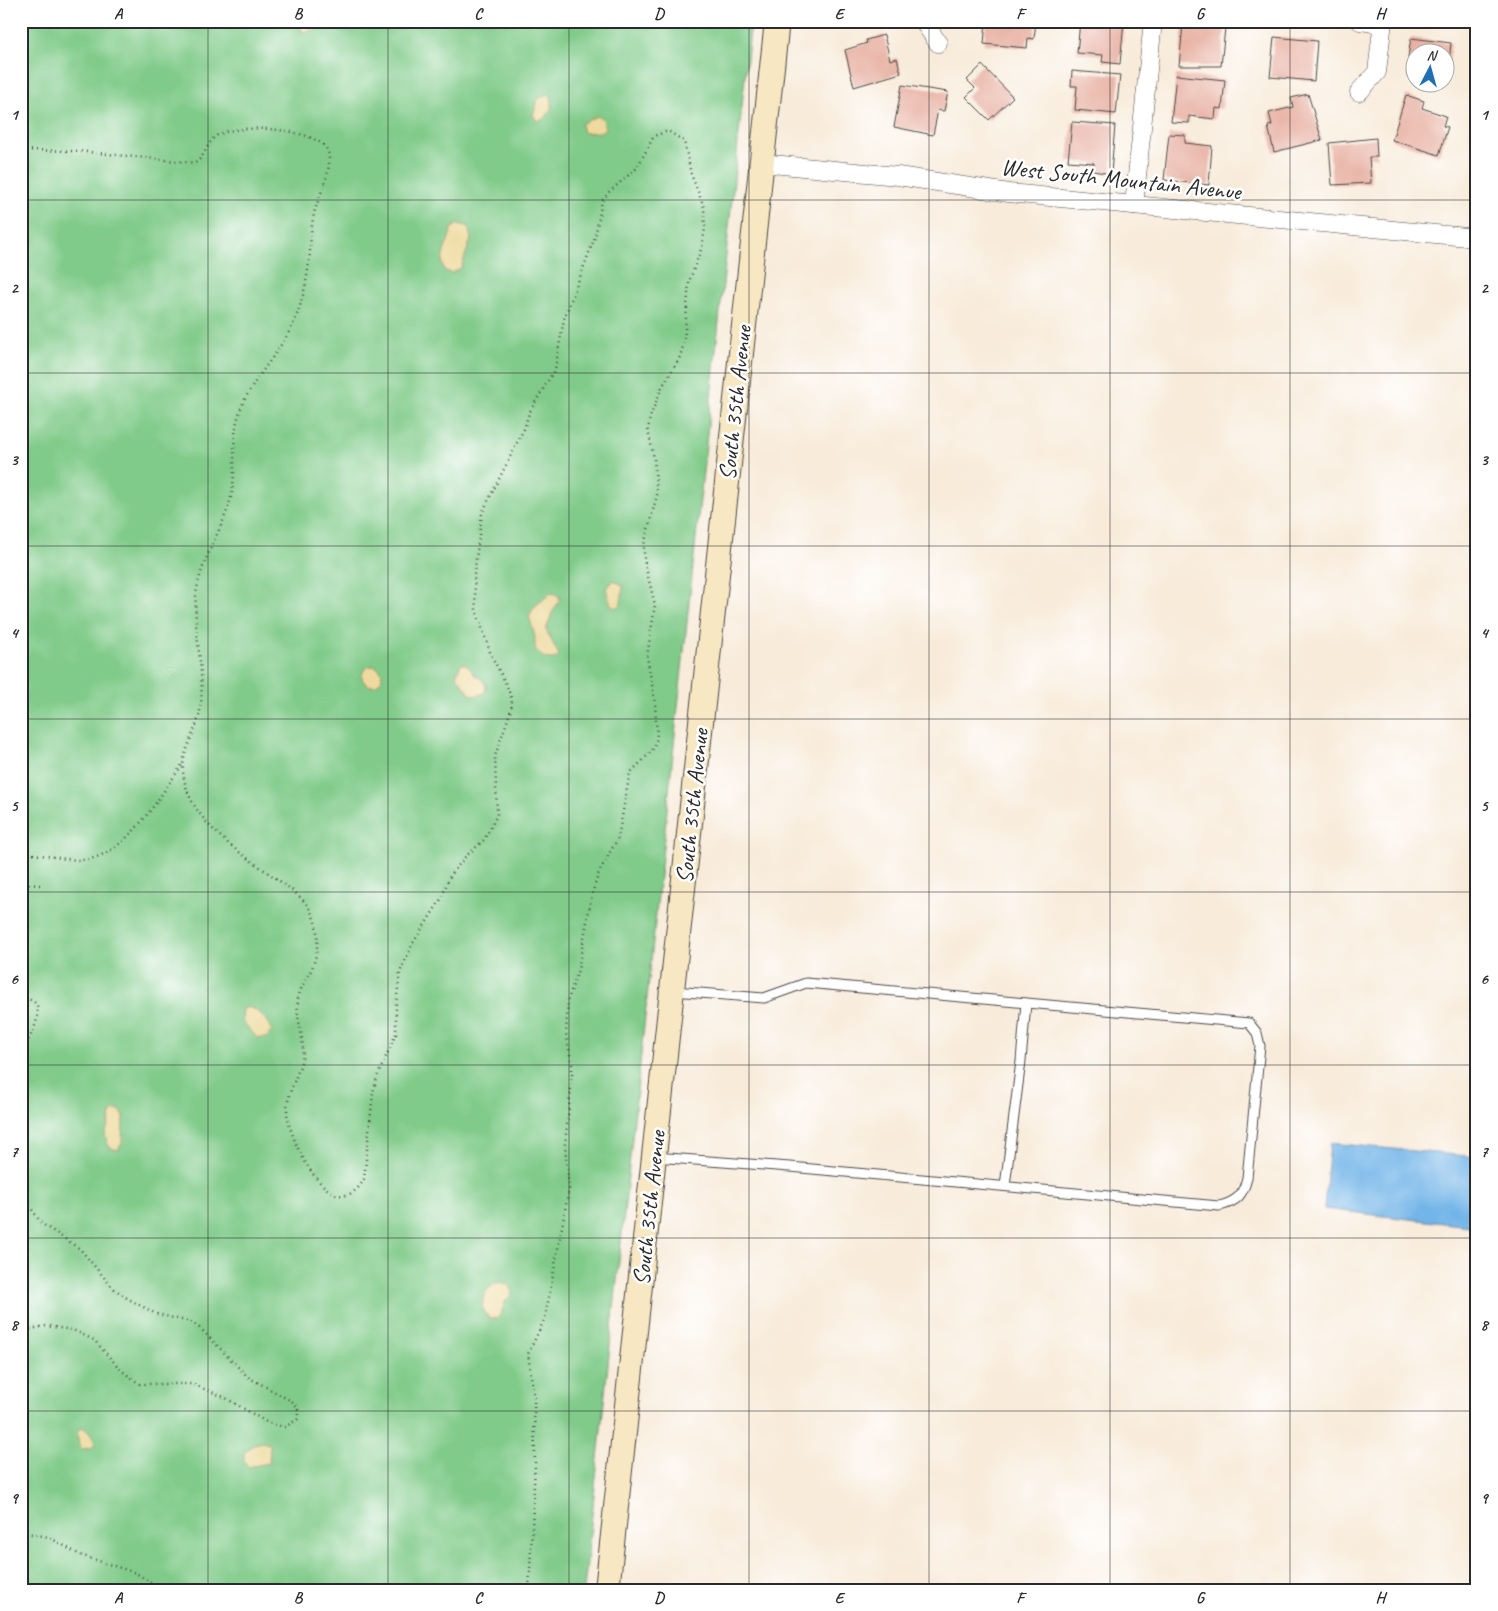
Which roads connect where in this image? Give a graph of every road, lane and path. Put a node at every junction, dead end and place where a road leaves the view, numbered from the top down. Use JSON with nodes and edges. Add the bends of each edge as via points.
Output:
{"nodes":[{"id":1,"x":777,"y":21,"type":"edge"},
{"id":2,"x":926,"y":21,"type":"edge"},
{"id":3,"x":1153,"y":21,"type":"edge"},
{"id":4,"x":1360,"y":21,"type":"edge"},
{"id":5,"x":1383,"y":23,"type":"edge"},
{"id":6,"x":938,"y":44,"type":"dead end"},
{"id":7,"x":1359,"y":92,"type":"dead end"},
{"id":8,"x":21,"y":150,"type":"edge"},
{"id":9,"x":761,"y":163,"type":"junction"},
{"id":10,"x":1134,"y":204,"type":"junction"},
{"id":11,"x":1477,"y":238,"type":"edge"},
{"id":12,"x":183,"y":764,"type":"junction"},
{"id":13,"x":40,"y":885,"type":"dead end"},
{"id":14,"x":672,"y":991,"type":"junction"},
{"id":15,"x":21,"y":1001,"type":"edge"},
{"id":16,"x":1026,"y":1002,"type":"junction"},
{"id":17,"x":21,"y":1054,"type":"edge"},
{"id":18,"x":654,"y":1157,"type":"junction"},
{"id":19,"x":1005,"y":1186,"type":"junction"},
{"id":20,"x":21,"y":1193,"type":"edge"},
{"id":21,"x":21,"y":1331,"type":"edge"},
{"id":22,"x":21,"y":1532,"type":"edge"},
{"id":23,"x":162,"y":1590,"type":"edge"},
{"id":24,"x":528,"y":1590,"type":"edge"},
{"id":25,"x":607,"y":1590,"type":"edge"}],
"edges":[{"from":1,"to":9,"type":"main road","name":"South 35th Avenue"},
{"from":2,"to":6,"type":"street"},
{"from":3,"to":10,"type":"street"},
{"from":4,"to":5,"type":"street"},
{"from":5,"to":7,"type":"street","via":[[1377,72]]},
{"from":8,"to":12,"type":"path","via":[[78,151],[195,163],[204,158],[214,137],[224,133],[274,129],[313,138],[325,145],[329,156],[313,218],[307,276],[291,329],[248,392],[238,415],[230,498],[196,592],[200,710]]},
{"from":9,"to":10,"type":"street","name":"West South Mountain Avenue","via":[[898,176],[1009,193]]},
{"from":9,"to":14,"type":"main road","name":"South 35th Avenue"},
{"from":10,"to":11,"type":"street","name":"West South Mountain Avenue"},
{"from":12,"to":13,"type":"path","via":[[140,823],[117,847],[92,859],[27,854],[26,884]]},
{"from":12,"to":24,"type":"path","via":[[184,783],[206,823],[285,885],[310,909],[317,937],[316,955],[298,1002],[303,1050],[287,1108],[289,1124],[297,1148],[311,1172],[338,1194],[350,1193],[360,1188],[364,1179],[373,1093],[396,1034],[400,972],[413,942],[440,901],[450,876],[484,840],[497,815],[499,799],[495,783],[495,756],[512,700],[491,655],[476,610],[474,575],[482,513],[529,413],[555,369],[564,319],[595,237],[602,201],[637,168],[654,136],[668,131],[684,141],[691,174],[704,207],[705,228],[702,247],[689,282],[680,357],[662,387],[648,430],[657,495],[644,545],[644,560],[655,605],[647,657],[657,738],[652,751],[630,773],[618,838],[599,872],[592,894],[580,961],[568,1000],[566,1034],[572,1079],[565,1144],[569,1189],[544,1318],[528,1354],[534,1398],[535,1451]]},
{"from":14,"to":16,"type":"lane","via":[[764,998],[806,983]]},
{"from":14,"to":18,"type":"main road","name":"South 35th Avenue"},
{"from":15,"to":17,"type":"path","via":[[27,998],[37,1004],[38,1014],[37,1025]]},
{"from":16,"to":19,"type":"lane"},
{"from":16,"to":19,"type":"lane","via":[[1249,1023],[1257,1033],[1260,1046],[1247,1178],[1243,1193],[1232,1203],[1219,1206]]},
{"from":18,"to":19,"type":"lane"},
{"from":18,"to":25,"type":"main road","name":"South 35th Avenue"},
{"from":20,"to":21,"type":"path","via":[[41,1223],[80,1249],[113,1288],[156,1314],[191,1322],[201,1329],[248,1377],[293,1402],[298,1408],[298,1419],[285,1426],[268,1423],[241,1406],[192,1384],[140,1384],[122,1371],[94,1340],[73,1330],[46,1326]]},
{"from":22,"to":23,"type":"path","via":[[49,1537],[80,1555],[136,1573]]}]}
